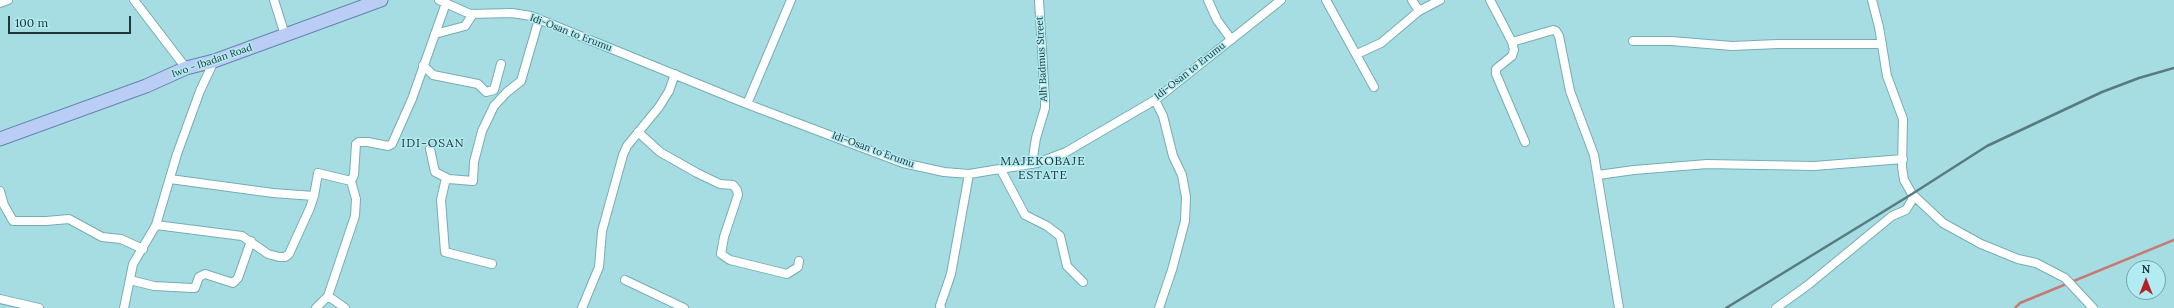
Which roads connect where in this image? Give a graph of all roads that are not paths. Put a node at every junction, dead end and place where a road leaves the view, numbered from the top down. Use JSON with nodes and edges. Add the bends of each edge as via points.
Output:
{"nodes":[{"id":1,"x":8,"y":0,"type":"edge"},
{"id":2,"x":134,"y":0,"type":"edge"},
{"id":3,"x":274,"y":0,"type":"edge"},
{"id":4,"x":791,"y":0,"type":"edge"},
{"id":5,"x":1040,"y":0,"type":"edge"},
{"id":6,"x":1208,"y":0,"type":"edge"},
{"id":7,"x":1280,"y":0,"type":"edge"},
{"id":8,"x":1326,"y":0,"type":"edge"},
{"id":9,"x":1412,"y":0,"type":"edge"},
{"id":10,"x":1440,"y":0,"type":"edge"},
{"id":11,"x":1490,"y":0,"type":"edge"},
{"id":12,"x":1872,"y":0,"type":"edge"},
{"id":13,"x":375,"y":1,"type":"edge"},
{"id":14,"x":443,"y":1,"type":"edge"},
{"id":15,"x":0,"y":3,"type":"edge"},
{"id":16,"x":1419,"y":11,"type":"junction"},
{"id":17,"x":473,"y":14,"type":"junction"},
{"id":18,"x":539,"y":19,"type":"junction"},
{"id":19,"x":435,"y":34,"type":"junction"},
{"id":20,"x":285,"y":35,"type":"junction"},
{"id":21,"x":1231,"y":39,"type":"junction"},
{"id":22,"x":1633,"y":41,"type":"dead end"},
{"id":23,"x":1512,"y":42,"type":"junction"},
{"id":24,"x":1882,"y":44,"type":"junction"},
{"id":25,"x":1358,"y":54,"type":"junction"},
{"id":26,"x":214,"y":61,"type":"junction"},
{"id":27,"x":501,"y":64,"type":"dead end"},
{"id":28,"x":423,"y":66,"type":"junction"},
{"id":29,"x":186,"y":68,"type":"junction"},
{"id":30,"x":675,"y":74,"type":"junction"},
{"id":31,"x":1374,"y":87,"type":"dead end"},
{"id":32,"x":1155,"y":100,"type":"junction"},
{"id":33,"x":747,"y":104,"type":"junction"},
{"id":34,"x":638,"y":132,"type":"junction"},
{"id":35,"x":0,"y":139,"type":"edge"},
{"id":36,"x":1525,"y":142,"type":"dead end"},
{"id":37,"x":430,"y":149,"type":"dead end"},
{"id":38,"x":1903,"y":158,"type":"junction"},
{"id":39,"x":1032,"y":164,"type":"junction"},
{"id":40,"x":1001,"y":170,"type":"junction"},
{"id":41,"x":969,"y":174,"type":"junction"},
{"id":42,"x":1598,"y":175,"type":"junction"},
{"id":43,"x":446,"y":178,"type":"junction"},
{"id":44,"x":170,"y":179,"type":"junction"},
{"id":45,"x":351,"y":181,"type":"junction"},
{"id":46,"x":0,"y":191,"type":"edge"},
{"id":47,"x":1912,"y":194,"type":"junction"},
{"id":48,"x":314,"y":196,"type":"junction"},
{"id":49,"x":156,"y":225,"type":"junction"},
{"id":50,"x":251,"y":241,"type":"junction"},
{"id":51,"x":143,"y":249,"type":"junction"},
{"id":52,"x":799,"y":261,"type":"dead end"},
{"id":53,"x":492,"y":264,"type":"dead end"},
{"id":54,"x":130,"y":280,"type":"junction"},
{"id":55,"x":625,"y":280,"type":"dead end"},
{"id":56,"x":1083,"y":282,"type":"dead end"},
{"id":57,"x":328,"y":296,"type":"junction"},
{"id":58,"x":0,"y":299,"type":"edge"},
{"id":59,"x":39,"y":308,"type":"edge"},
{"id":60,"x":124,"y":308,"type":"edge"},
{"id":61,"x":316,"y":308,"type":"edge"},
{"id":62,"x":345,"y":308,"type":"edge"},
{"id":63,"x":582,"y":308,"type":"edge"},
{"id":64,"x":684,"y":308,"type":"edge"},
{"id":65,"x":941,"y":308,"type":"edge"},
{"id":66,"x":1159,"y":308,"type":"edge"},
{"id":67,"x":1619,"y":308,"type":"edge"},
{"id":68,"x":1776,"y":308,"type":"edge"},
{"id":69,"x":2094,"y":308,"type":"edge"}],
"edges":[{"from":1,"to":15,"type":"street"},
{"from":2,"to":29,"type":"street"},
{"from":3,"to":20,"type":"street"},
{"from":4,"to":33,"type":"street"},
{"from":5,"to":39,"type":"street","name":"Alh Badmus Street","via":[[1045,108]]},
{"from":6,"to":21,"type":"street","via":[[1217,20]]},
{"from":7,"to":21,"type":"street","name":"Idi-Osan to Erumu"},
{"from":8,"to":25,"type":"street"},
{"from":9,"to":16,"type":"street"},
{"from":10,"to":16,"type":"street"},
{"from":11,"to":23,"type":"street"},
{"from":12,"to":24,"type":"street"},
{"from":13,"to":20,"type":"main road","name":"Iwo - Ibadan Road"},
{"from":14,"to":17,"type":"street","name":"Idi-Osan to Erumu"},
{"from":14,"to":19,"type":"street"},
{"from":16,"to":25,"type":"street","via":[[1381,42]]},
{"from":17,"to":18,"type":"street","name":"Idi-Osan to Erumu","via":[[512,13]]},
{"from":17,"to":19,"type":"street","via":[[465,26]]},
{"from":18,"to":30,"type":"street","name":"Idi-Osan to Erumu"},
{"from":18,"to":43,"type":"street","via":[[521,81],[494,106],[484,125],[474,162],[473,181]]},
{"from":19,"to":28,"type":"street"},
{"from":20,"to":26,"type":"main road","name":"Iwo - Ibadan Road"},
{"from":21,"to":32,"type":"street","name":"Idi-Osan to Erumu"},
{"from":22,"to":24,"type":"street","via":[[1732,46]]},
{"from":23,"to":36,"type":"street","via":[[1512,56],[1496,69],[1496,74]]},
{"from":23,"to":42,"type":"street","via":[[1543,31],[1556,31],[1570,91],[1591,141]]},
{"from":24,"to":38,"type":"street","via":[[1887,76],[1903,119]]},
{"from":25,"to":31,"type":"street"},
{"from":26,"to":29,"type":"main road","name":"Iwo - Ibadan Road"},
{"from":26,"to":44,"type":"street","via":[[200,91]]},
{"from":27,"to":28,"type":"street","via":[[494,90],[486,92],[478,84],[433,75]]},
{"from":28,"to":45,"type":"street","via":[[392,144],[356,144],[354,175]]},
{"from":29,"to":35,"type":"main road","name":"Iwo - Ibadan Road","via":[[146,86]]},
{"from":30,"to":33,"type":"street","name":"Idi-Osan to Erumu"},
{"from":30,"to":34,"type":"street","via":[[662,102]]},
{"from":32,"to":39,"type":"street","name":"Idi-Osan to Erumu","via":[[1066,152]]},
{"from":32,"to":66,"type":"street","via":[[1163,116],[1173,156],[1182,175],[1186,197],[1185,221]]},
{"from":33,"to":41,"type":"street","name":"Idi-Osan to Erumu","via":[[903,163],[944,172]]},
{"from":34,"to":52,"type":"street","via":[[660,152],[697,174],[720,184],[733,185],[737,190],[738,195],[721,254],[730,260],[787,274],[798,267]]},
{"from":34,"to":63,"type":"street","via":[[626,146],[623,155],[602,231],[599,267]]},
{"from":37,"to":43,"type":"street","via":[[435,172]]},
{"from":38,"to":42,"type":"street","via":[[1822,166],[1707,164]]},
{"from":38,"to":47,"type":"street","via":[[1904,180]]},
{"from":39,"to":40,"type":"street","name":"Idi-Osan to Erumu"},
{"from":40,"to":41,"type":"street","name":"Idi-Osan to Erumu"},
{"from":40,"to":56,"type":"street","via":[[1025,215],[1060,236],[1067,266]]},
{"from":41,"to":65,"type":"street","via":[[951,274]]},
{"from":42,"to":67,"type":"street"},
{"from":43,"to":53,"type":"street","via":[[441,200],[445,252]]},
{"from":44,"to":48,"type":"street"},
{"from":44,"to":49,"type":"street"},
{"from":45,"to":48,"type":"street","via":[[318,172]]},
{"from":45,"to":57,"type":"street","via":[[356,199],[355,216]]},
{"from":46,"to":51,"type":"street","via":[[13,221],[69,219],[102,237],[121,239]]},
{"from":47,"to":68,"type":"street","via":[[1912,200],[1906,210],[1892,216]]},
{"from":47,"to":69,"type":"street","via":[[1943,223],[1981,244],[2018,259],[2036,263],[2065,278]]},
{"from":48,"to":50,"type":"street","via":[[289,254],[285,257],[268,254]]},
{"from":49,"to":50,"type":"street","via":[[242,236]]},
{"from":49,"to":51,"type":"street"},
{"from":50,"to":54,"type":"street","via":[[238,278],[233,283],[205,274],[199,277],[195,288],[154,286]]},
{"from":51,"to":54,"type":"street","via":[[133,264]]},
{"from":54,"to":60,"type":"street"},
{"from":55,"to":64,"type":"street"},
{"from":57,"to":61,"type":"street"},
{"from":57,"to":62,"type":"street"},
{"from":58,"to":59,"type":"street"}]}
